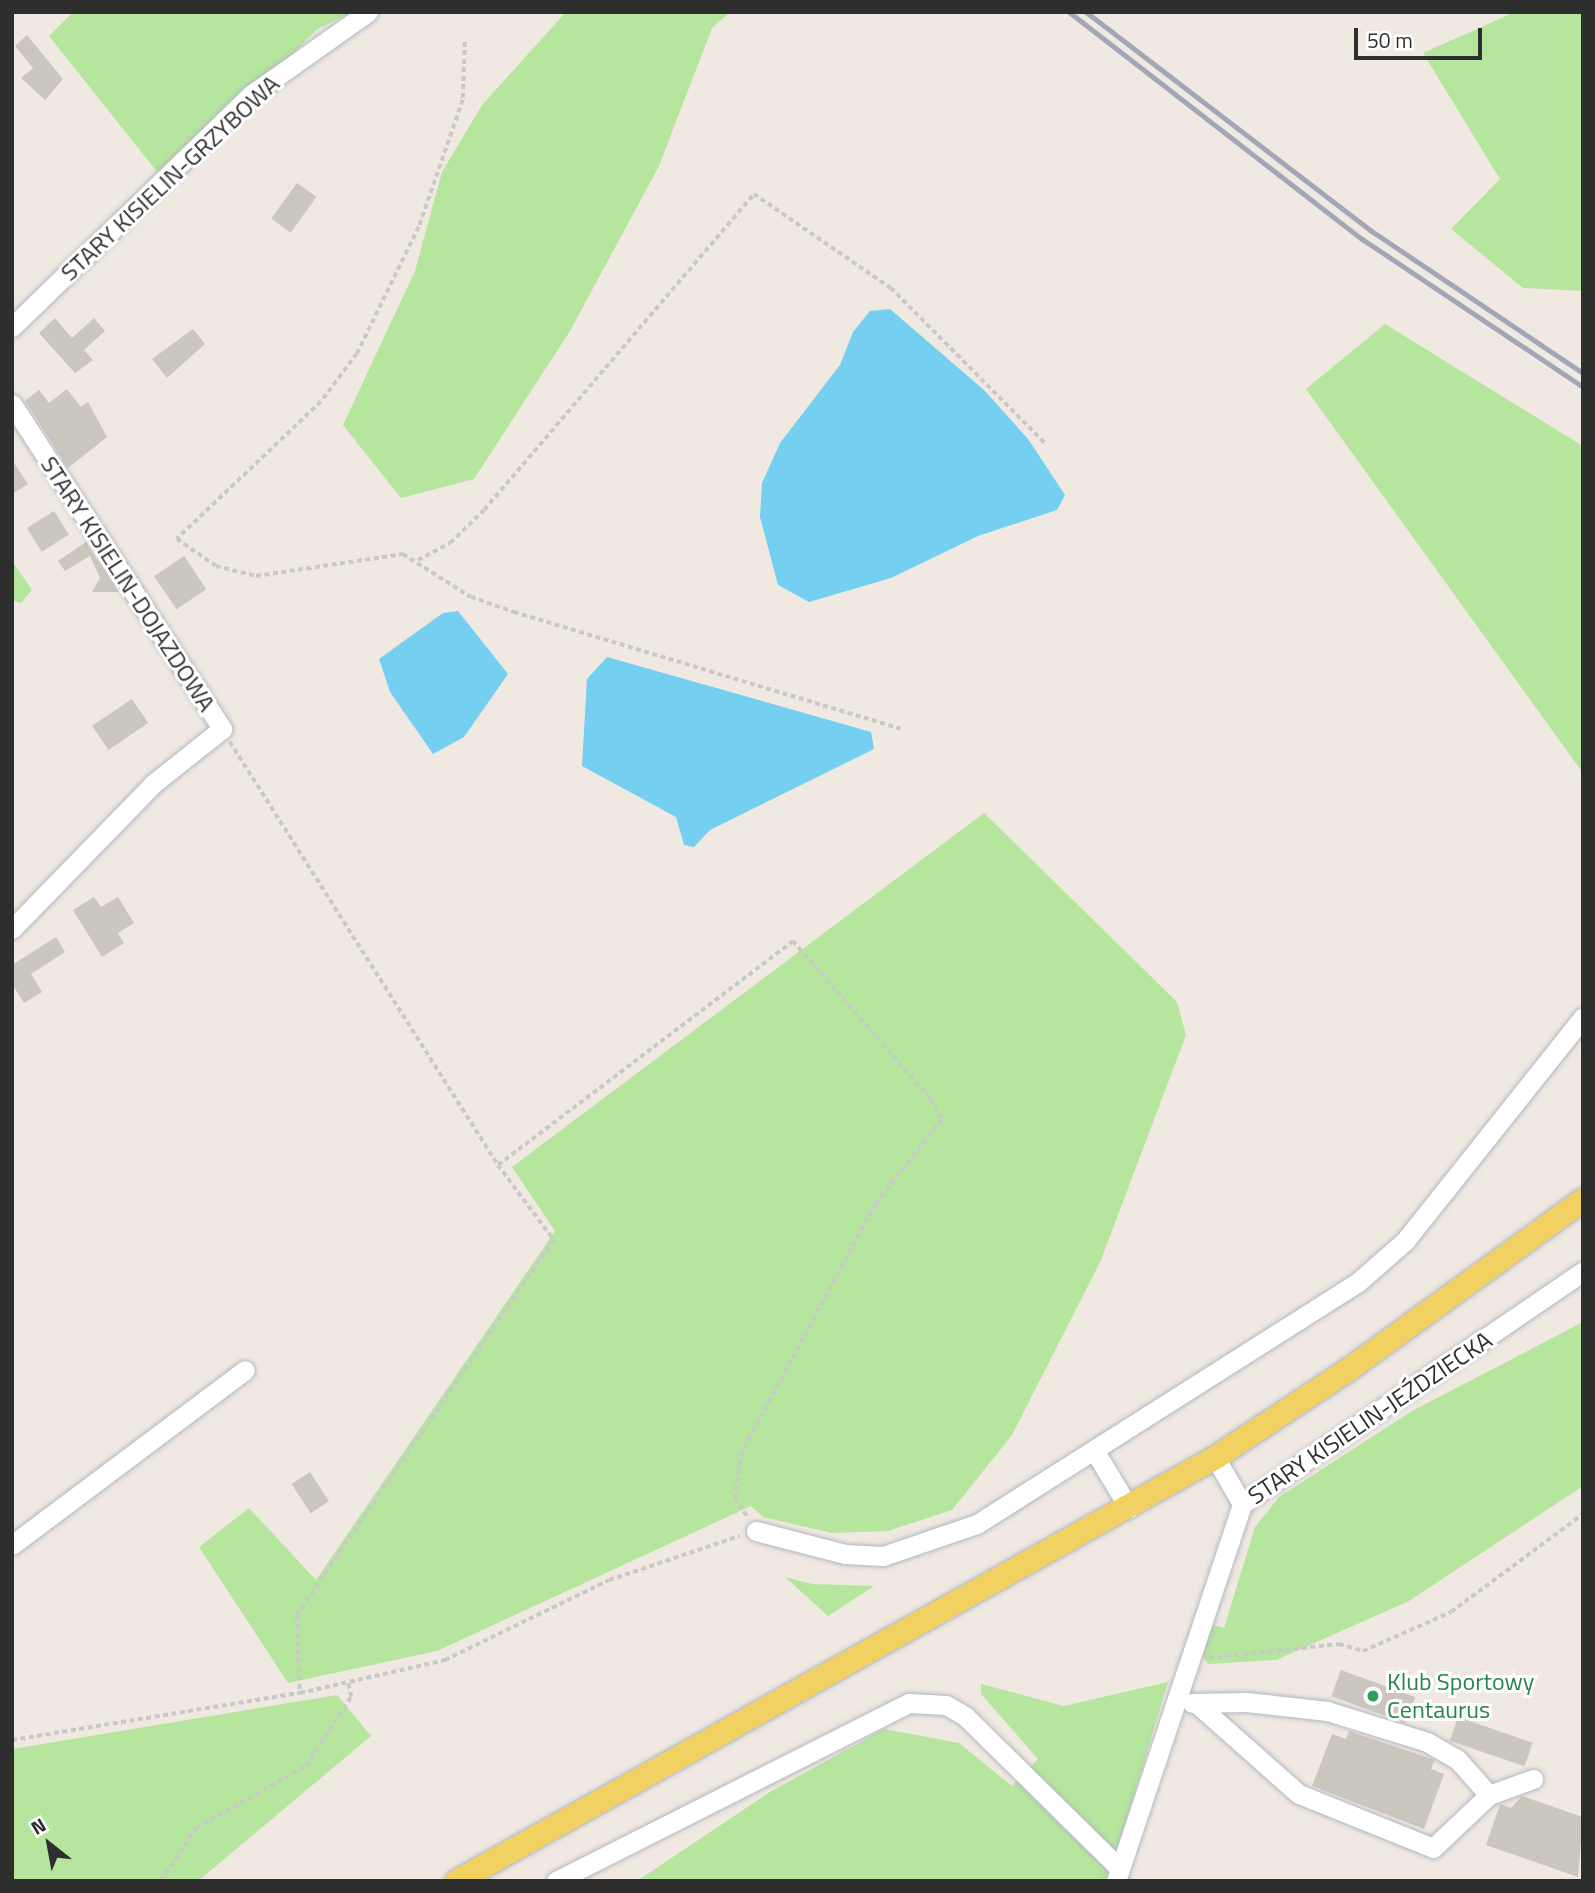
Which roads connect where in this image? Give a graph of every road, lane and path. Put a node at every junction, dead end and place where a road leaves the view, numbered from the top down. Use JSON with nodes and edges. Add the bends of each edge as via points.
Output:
{"nodes":[{"id":1,"x":368,"y":12,"type":"edge"},
{"id":2,"x":464,"y":42,"type":"dead end"},
{"id":3,"x":12,"y":327,"type":"edge"},
{"id":4,"x":12,"y":404,"type":"edge"},
{"id":5,"x":1046,"y":444,"type":"dead end"},
{"id":6,"x":418,"y":560,"type":"junction"},
{"id":7,"x":222,"y":729,"type":"junction"},
{"id":8,"x":901,"y":729,"type":"dead end"},
{"id":9,"x":12,"y":929,"type":"edge"},
{"id":10,"x":1583,"y":1017,"type":"edge"},
{"id":11,"x":498,"y":1165,"type":"junction"},
{"id":12,"x":1583,"y":1199,"type":"edge"},
{"id":13,"x":1583,"y":1271,"type":"edge"},
{"id":14,"x":245,"y":1370,"type":"dead end"},
{"id":15,"x":1094,"y":1450,"type":"junction"},
{"id":16,"x":1214,"y":1457,"type":"junction"},
{"id":17,"x":1242,"y":1504,"type":"junction"},
{"id":18,"x":1129,"y":1508,"type":"junction"},
{"id":19,"x":1583,"y":1514,"type":"edge"},
{"id":20,"x":756,"y":1531,"type":"junction"},
{"id":21,"x":12,"y":1545,"type":"edge"},
{"id":22,"x":1189,"y":1659,"type":"junction"},
{"id":23,"x":348,"y":1683,"type":"junction"},
{"id":24,"x":300,"y":1693,"type":"junction"},
{"id":25,"x":1196,"y":1703,"type":"junction"},
{"id":26,"x":1174,"y":1704,"type":"junction"},
{"id":27,"x":12,"y":1740,"type":"edge"},
{"id":28,"x":1533,"y":1779,"type":"dead end"},
{"id":29,"x":1489,"y":1795,"type":"junction"},
{"id":30,"x":1118,"y":1875,"type":"edge"},
{"id":31,"x":161,"y":1881,"type":"edge"},
{"id":32,"x":456,"y":1881,"type":"edge"},
{"id":33,"x":556,"y":1881,"type":"edge"}],
"edges":[{"from":1,"to":3,"type":"street","name":"STARY KISIELIN-GRZYBOWA","via":[[252,94]]},
{"from":2,"to":6,"type":"path","via":[[463,100],[419,227],[357,354],[321,402],[177,539],[216,566],[256,576],[403,554]]},
{"from":4,"to":7,"type":"street","name":"STARY KISIELIN-DOJAZDOWA"},
{"from":5,"to":6,"type":"path","via":[[891,288],[754,194],[484,510],[450,543]]},
{"from":6,"to":8,"type":"path","via":[[471,597]]},
{"from":7,"to":9,"type":"street","via":[[154,783]]},
{"from":7,"to":11,"type":"path"},
{"from":10,"to":15,"type":"street","via":[[1405,1241],[1357,1283]]},
{"from":11,"to":20,"type":"path","via":[[793,941],[931,1099],[942,1120],[876,1203],[742,1452],[735,1497]]},
{"from":11,"to":24,"type":"path","via":[[554,1240],[297,1616]]},
{"from":12,"to":16,"type":"main road","via":[[1347,1370]]},
{"from":13,"to":17,"type":"street","name":"STARY KISIELIN-JEŹDZIECKA"},
{"from":14,"to":21,"type":"street"},
{"from":15,"to":18,"type":"street"},
{"from":15,"to":20,"type":"street","via":[[977,1524],[917,1550],[845,1554]]},
{"from":16,"to":17,"type":"street"},
{"from":16,"to":18,"type":"main road"},
{"from":17,"to":22,"type":"street","name":"STARY KISIELIN-JEŹDZIECKA"},
{"from":18,"to":32,"type":"main road"},
{"from":19,"to":22,"type":"path","via":[[1451,1612],[1363,1651],[1339,1644]]},
{"from":20,"to":23,"type":"path","via":[[609,1580],[445,1660]]},
{"from":22,"to":26,"type":"street","name":"STARY KISIELIN-JEŹDZIECKA"},
{"from":23,"to":24,"type":"path"},
{"from":23,"to":31,"type":"path","via":[[351,1697],[306,1766],[196,1828]]},
{"from":24,"to":27,"type":"path"},
{"from":25,"to":26,"type":"street"},
{"from":25,"to":29,"type":"street","via":[[1327,1711],[1427,1742],[1457,1759]]},
{"from":25,"to":29,"type":"street","via":[[1299,1794],[1401,1839],[1433,1848]]},
{"from":26,"to":30,"type":"street","name":"STARY KISIELIN-JEŹDZIECKA"},
{"from":28,"to":29,"type":"street"},
{"from":30,"to":33,"type":"street","via":[[965,1716],[946,1704],[909,1703]]}]}
